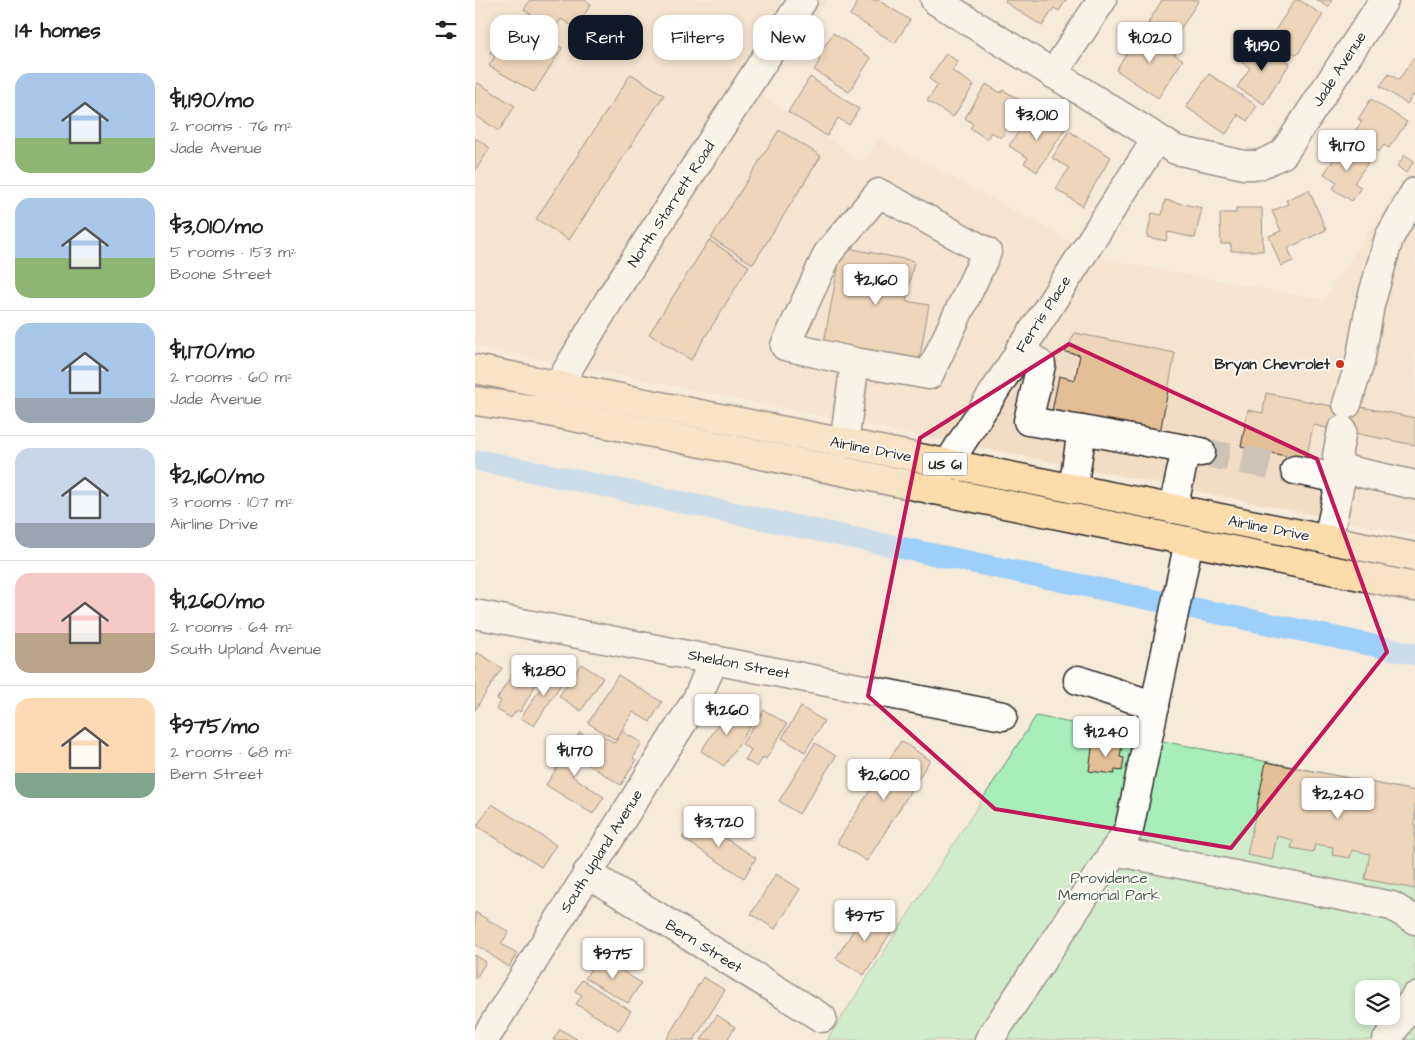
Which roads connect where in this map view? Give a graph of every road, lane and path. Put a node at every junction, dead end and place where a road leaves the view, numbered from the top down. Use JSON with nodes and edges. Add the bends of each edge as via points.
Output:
{"nodes":[{"id":1,"x":803,"y":0,"type":"edge"},
{"id":2,"x":935,"y":0,"type":"edge"},
{"id":3,"x":1102,"y":0,"type":"edge"},
{"id":4,"x":1384,"y":0,"type":"edge"},
{"id":5,"x":1053,"y":74,"type":"junction"},
{"id":6,"x":1157,"y":138,"type":"junction"},
{"id":7,"x":1415,"y":192,"type":"edge"},
{"id":8,"x":1020,"y":349,"type":"junction"},
{"id":9,"x":855,"y":362,"type":"junction"},
{"id":10,"x":475,"y":369,"type":"edge"},
{"id":11,"x":558,"y":385,"type":"junction"},
{"id":12,"x":475,"y":401,"type":"edge"},
{"id":13,"x":1347,"y":404,"type":"dead end"},
{"id":14,"x":544,"y":411,"type":"junction"},
{"id":15,"x":1082,"y":430,"type":"junction"},
{"id":16,"x":1342,"y":430,"type":"dead end"},
{"id":17,"x":844,"y":444,"type":"junction"},
{"id":18,"x":945,"y":464,"type":"junction"},
{"id":19,"x":1295,"y":470,"type":"tunnel mouth"},
{"id":20,"x":1342,"y":474,"type":"junction"},
{"id":21,"x":1415,"y":485,"type":"edge"},
{"id":22,"x":1073,"y":489,"type":"junction"},
{"id":23,"x":931,"y":490,"type":"junction"},
{"id":24,"x":1184,"y":512,"type":"junction"},
{"id":25,"x":1327,"y":540,"type":"junction"},
{"id":26,"x":1189,"y":541,"type":"junction"},
{"id":27,"x":1415,"y":557,"type":"edge"},
{"id":28,"x":1415,"y":587,"type":"edge"},
{"id":29,"x":475,"y":614,"type":"edge"},
{"id":30,"x":714,"y":659,"type":"junction"},
{"id":31,"x":1078,"y":680,"type":"dead end"},
{"id":32,"x":1155,"y":706,"type":"junction"},
{"id":33,"x":1003,"y":716,"type":"dead end"},
{"id":34,"x":1114,"y":851,"type":"junction"},
{"id":35,"x":587,"y":873,"type":"junction"},
{"id":36,"x":1415,"y":920,"type":"edge"},
{"id":37,"x":1415,"y":997,"type":"edge"},
{"id":38,"x":822,"y":1018,"type":"dead end"},
{"id":39,"x":484,"y":1040,"type":"edge"},
{"id":40,"x":989,"y":1040,"type":"edge"},
{"id":41,"x":1387,"y":1040,"type":"edge"}],
"edges":[{"from":1,"to":11,"type":"street","name":"North Starrett Road","via":[[611,297]]},
{"from":2,"to":5,"type":"street"},
{"from":3,"to":5,"type":"street"},
{"from":4,"to":6,"type":"street","name":"Jade Avenue","via":[[1283,154],[1259,164],[1244,164],[1176,150]]},
{"from":5,"to":6,"type":"street"},
{"from":6,"to":8,"type":"street","name":"Ferris Place"},
{"from":7,"to":13,"type":"street","via":[[1389,238]]},
{"from":8,"to":15,"type":"street","via":[[1041,365],[1028,420]]},
{"from":8,"to":18,"type":"street","name":"Ferris Place"},
{"from":9,"to":9,"type":"street","via":[[785,346],[828,252],[879,194],[987,252],[929,375]]},
{"from":9,"to":17,"type":"street"},
{"from":10,"to":11,"type":"highway","name":"Airline Drive","number":"US 61"},
{"from":11,"to":14,"type":"street","name":"North Starrett Road"},
{"from":11,"to":17,"type":"highway","name":"Airline Drive","number":"US 61"},
{"from":12,"to":14,"type":"highway","name":"Airline Drive","number":"US 61"},
{"from":14,"to":23,"type":"highway","name":"Airline Drive","number":"US 61"},
{"from":15,"to":22,"type":"street"},
{"from":15,"to":24,"type":"street","via":[[1193,451]]},
{"from":16,"to":20,"type":"street","via":[[1337,456]]},
{"from":17,"to":18,"type":"highway","name":"Airline Drive","number":"US 61"},
{"from":18,"to":22,"type":"highway","name":"Airline Drive","number":"US 61"},
{"from":18,"to":23,"type":"street","name":"Ferris Place"},
{"from":19,"to":20,"type":"street"},
{"from":20,"to":21,"type":"street"},
{"from":20,"to":25,"type":"street"},
{"from":22,"to":24,"type":"highway","name":"Airline Drive","number":"US 61"},
{"from":23,"to":26,"type":"highway","name":"Airline Drive","number":"US 61"},
{"from":24,"to":25,"type":"highway","name":"Airline Drive","number":"US 61"},
{"from":24,"to":26,"type":"highway"},
{"from":25,"to":27,"type":"highway","name":"Airline Drive","number":"US 61"},
{"from":26,"to":28,"type":"highway","name":"Airline Drive","number":"US 61"},
{"from":26,"to":32,"type":"street"},
{"from":29,"to":30,"type":"street","name":"Sheldon Street"},
{"from":30,"to":33,"type":"street","name":"Sheldon Street"},
{"from":30,"to":35,"type":"street","name":"South Upland Avenue","via":[[697,699]]},
{"from":31,"to":32,"type":"street"},
{"from":32,"to":34,"type":"street","via":[[1129,829]]},
{"from":34,"to":36,"type":"street","via":[[1392,906]]},
{"from":34,"to":40,"type":"street"},
{"from":35,"to":38,"type":"street","name":"Bern Street"},
{"from":35,"to":39,"type":"street","name":"South Upland Avenue"},
{"from":37,"to":41,"type":"street"}]}
